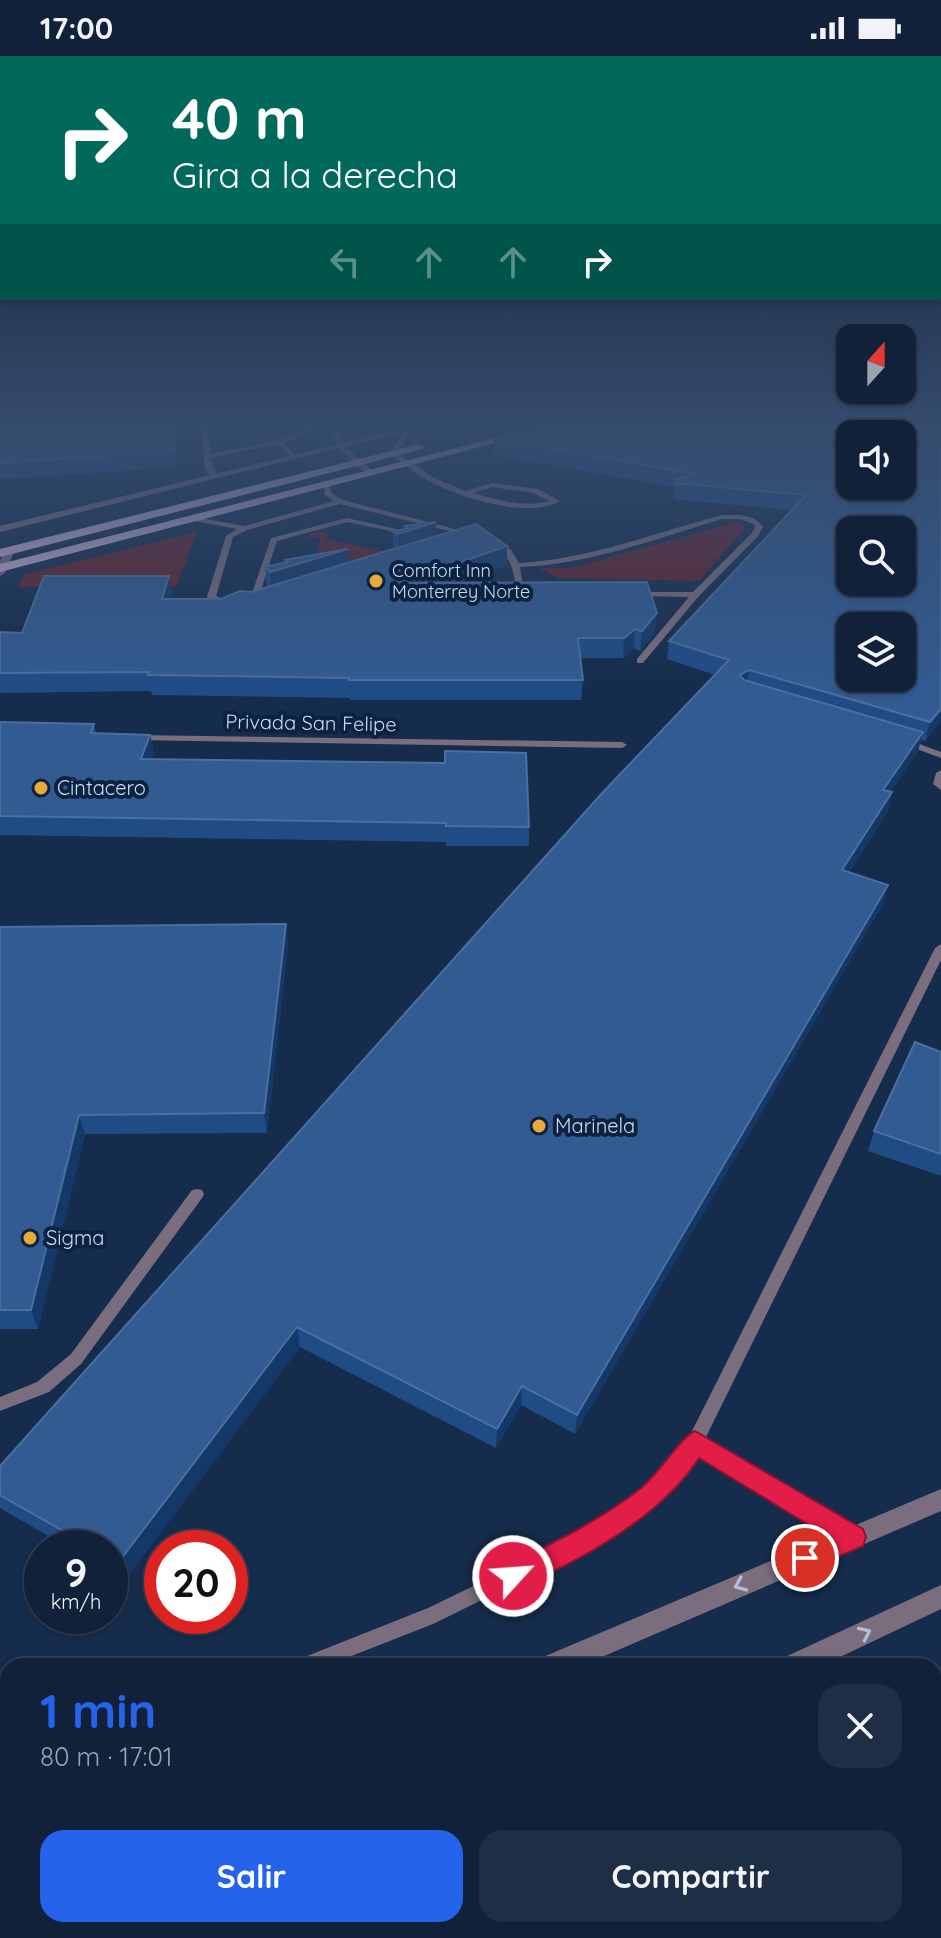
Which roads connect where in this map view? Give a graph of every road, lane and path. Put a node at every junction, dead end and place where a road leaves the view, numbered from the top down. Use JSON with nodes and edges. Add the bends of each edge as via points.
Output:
{"nodes":[{"id":1,"x":66,"y":513,"type":"edge"},
{"id":2,"x":157,"y":513,"type":"edge"},
{"id":3,"x":214,"y":513,"type":"edge"},
{"id":4,"x":300,"y":513,"type":"edge"},
{"id":5,"x":385,"y":513,"type":"edge"},
{"id":6,"x":193,"y":518,"type":"junction"},
{"id":7,"x":244,"y":528,"type":"junction"},
{"id":8,"x":0,"y":529,"type":"edge"},
{"id":9,"x":414,"y":534,"type":"dead end"},
{"id":10,"x":488,"y":538,"type":"edge"},
{"id":11,"x":459,"y":542,"type":"edge"},
{"id":12,"x":5,"y":552,"type":"edge"},
{"id":13,"x":518,"y":565,"type":"junction"},
{"id":14,"x":1,"y":569,"type":"edge"},
{"id":15,"x":507,"y":593,"type":"edge"},
{"id":16,"x":520,"y":593,"type":"junction"},
{"id":17,"x":536,"y":593,"type":"edge"},
{"id":18,"x":632,"y":594,"type":"edge"},
{"id":19,"x":695,"y":595,"type":"junction"},
{"id":20,"x":266,"y":600,"type":"edge"},
{"id":21,"x":252,"y":605,"type":"junction"},
{"id":22,"x":640,"y":661,"type":"dead end"},
{"id":23,"x":892,"y":737,"type":"edge"},
{"id":24,"x":122,"y":738,"type":"edge"},
{"id":25,"x":622,"y":745,"type":"dead end"},
{"id":26,"x":941,"y":755,"type":"edge"},
{"id":27,"x":941,"y":773,"type":"edge"},
{"id":28,"x":941,"y":787,"type":"edge"},
{"id":29,"x":941,"y":948,"type":"edge"},
{"id":30,"x":197,"y":1194,"type":"dead end"},
{"id":31,"x":0,"y":1404,"type":"edge"},
{"id":32,"x":695,"y":1442,"type":"junction"},
{"id":33,"x":941,"y":1500,"type":"edge"},
{"id":34,"x":853,"y":1537,"type":"junction"},
{"id":35,"x":941,"y":1597,"type":"edge"},
{"id":36,"x":323,"y":1658,"type":"edge"},
{"id":37,"x":571,"y":1658,"type":"edge"},
{"id":38,"x":811,"y":1658,"type":"edge"}],
"edges":[{"from":1,"to":8,"type":"street"},
{"from":2,"to":12,"type":"main road"},
{"from":3,"to":6,"type":"main road"},
{"from":4,"to":7,"type":"lane"},
{"from":5,"to":11,"type":"lane","via":[[480,536]]},
{"from":6,"to":7,"type":"lane"},
{"from":6,"to":14,"type":"main road"},
{"from":7,"to":21,"type":"lane","via":[[230,536],[211,597]]},
{"from":9,"to":21,"type":"lane","via":[[347,520],[274,540]]},
{"from":10,"to":13,"type":"lane","via":[[512,554]]},
{"from":12,"to":14,"type":"street"},
{"from":13,"to":16,"type":"lane"},
{"from":13,"to":19,"type":"lane","via":[[586,556],[722,517],[756,522],[755,534]]},
{"from":15,"to":16,"type":"lane"},
{"from":16,"to":17,"type":"lane"},
{"from":18,"to":19,"type":"lane"},
{"from":19,"to":22,"type":"lane"},
{"from":20,"to":21,"type":"lane"},
{"from":23,"to":26,"type":"lane"},
{"from":24,"to":25,"type":"lane","name":"Privada San Felipe"},
{"from":27,"to":28,"type":"lane"},
{"from":29,"to":32,"type":"lane"},
{"from":30,"to":31,"type":"lane","via":[[76,1359],[43,1387]]},
{"from":32,"to":34,"type":"lane"},
{"from":32,"to":36,"type":"lane","via":[[650,1497],[566,1550],[433,1615]]},
{"from":33,"to":34,"type":"street"},
{"from":34,"to":37,"type":"street","one_way":true},
{"from":38,"to":35,"type":"street","one_way":true}]}
